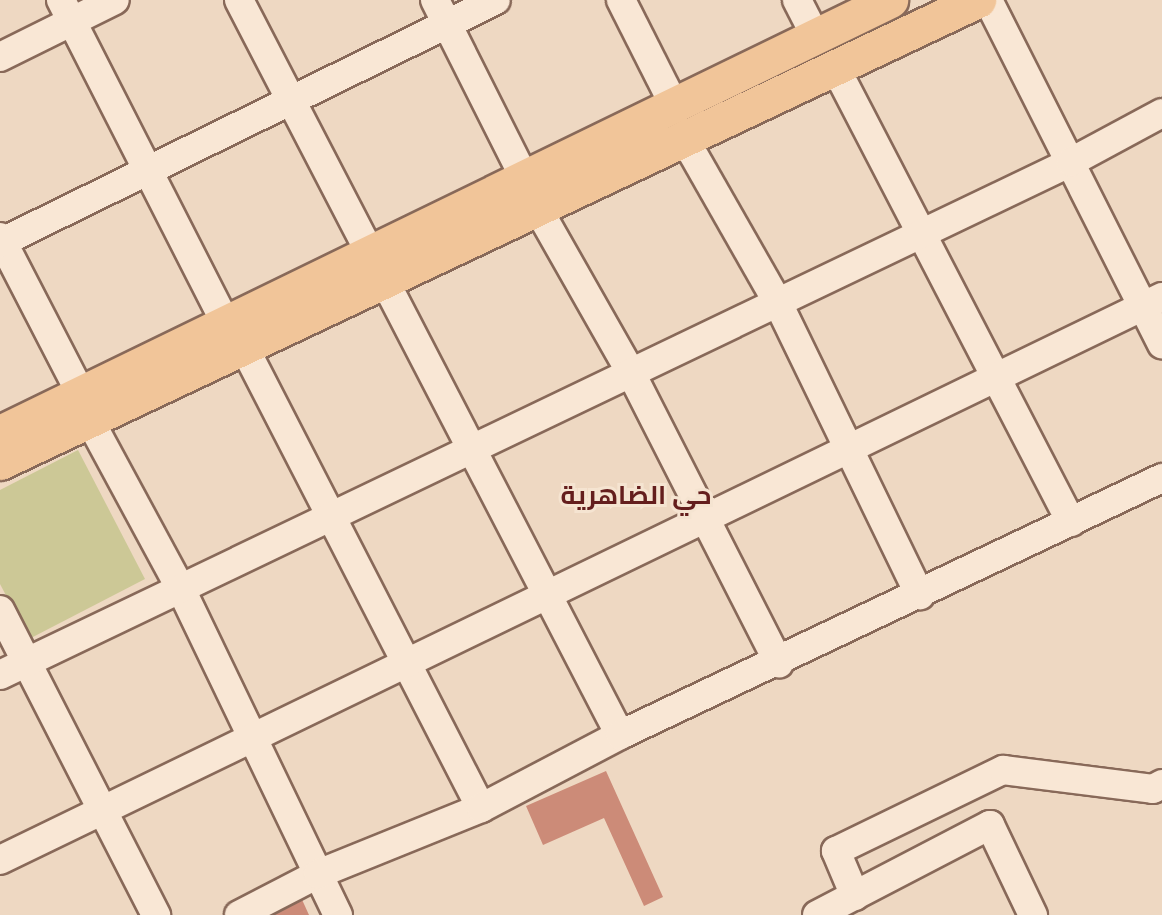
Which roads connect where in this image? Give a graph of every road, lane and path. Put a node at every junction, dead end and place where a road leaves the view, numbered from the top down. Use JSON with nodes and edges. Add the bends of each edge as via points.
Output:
{"nodes":[{"id":1,"x":115,"y":0,"type":"edge"},
{"id":2,"x":239,"y":0,"type":"edge"},
{"id":3,"x":496,"y":0,"type":"edge"},
{"id":4,"x":621,"y":0,"type":"edge"},
{"id":5,"x":797,"y":0,"type":"edge"},
{"id":6,"x":890,"y":0,"type":"edge"},
{"id":7,"x":978,"y":0,"type":"edge"},
{"id":8,"x":988,"y":0,"type":"edge"},
{"id":9,"x":66,"y":11,"type":"edge"},
{"id":10,"x":441,"y":12,"type":"edge"},
{"id":11,"x":826,"y":52,"type":"junction"},
{"id":12,"x":0,"y":57,"type":"edge"},
{"id":13,"x":291,"y":101,"type":"junction"},
{"id":14,"x":1162,"y":113,"type":"edge"},
{"id":15,"x":679,"y":122,"type":"junction"},
{"id":16,"x":1071,"y":162,"type":"junction"},
{"id":17,"x":148,"y":171,"type":"junction"},
{"id":18,"x":531,"y":194,"type":"junction"},
{"id":19,"x":922,"y":234,"type":"junction"},
{"id":20,"x":1,"y":241,"type":"edge"},
{"id":21,"x":377,"y":268,"type":"junction"},
{"id":22,"x":1152,"y":302,"type":"edge"},
{"id":23,"x":778,"y":303,"type":"junction"},
{"id":24,"x":235,"y":336,"type":"junction"},
{"id":25,"x":1162,"y":344,"type":"edge"},
{"id":26,"x":631,"y":373,"type":"junction"},
{"id":27,"x":996,"y":377,"type":"junction"},
{"id":28,"x":85,"y":407,"type":"junction"},
{"id":29,"x":0,"y":433,"type":"edge"},
{"id":30,"x":849,"y":449,"type":"junction"},
{"id":31,"x":472,"y":450,"type":"junction"},
{"id":32,"x":0,"y":462,"type":"edge"},
{"id":33,"x":1162,"y":478,"type":"edge"},
{"id":34,"x":334,"y":515,"type":"junction"},
{"id":35,"x":705,"y":518,"type":"junction"},
{"id":36,"x":1071,"y":522,"type":"junction"},
{"id":37,"x":181,"y":589,"type":"junction"},
{"id":38,"x":548,"y":595,"type":"junction"},
{"id":39,"x":920,"y":595,"type":"junction"},
{"id":40,"x":0,"y":610,"type":"edge"},
{"id":41,"x":408,"y":662,"type":"junction"},
{"id":42,"x":27,"y":663,"type":"junction"},
{"id":43,"x":779,"y":664,"type":"junction"},
{"id":44,"x":0,"y":676,"type":"edge"},
{"id":45,"x":620,"y":735,"type":"junction"},
{"id":46,"x":255,"y":737,"type":"junction"},
{"id":47,"x":1162,"y":784,"type":"edge"},
{"id":48,"x":481,"y":808,"type":"junction"},
{"id":49,"x":103,"y":810,"type":"junction"},
{"id":50,"x":0,"y":860,"type":"edge"},
{"id":51,"x":318,"y":874,"type":"junction"},
{"id":52,"x":855,"y":895,"type":"junction"},
{"id":53,"x":156,"y":915,"type":"edge"},
{"id":54,"x":239,"y":915,"type":"edge"},
{"id":55,"x":338,"y":915,"type":"edge"},
{"id":56,"x":817,"y":915,"type":"edge"},
{"id":57,"x":1033,"y":915,"type":"edge"}],
"edges":[{"from":1,"to":9,"type":"street"},
{"from":2,"to":13,"type":"street"},
{"from":3,"to":10,"type":"street"},
{"from":4,"to":15,"type":"street"},
{"from":5,"to":11,"type":"street"},
{"from":6,"to":11,"type":"main road"},
{"from":7,"to":11,"type":"main road"},
{"from":8,"to":16,"type":"street"},
{"from":9,"to":12,"type":"street"},
{"from":9,"to":17,"type":"street"},
{"from":10,"to":13,"type":"street"},
{"from":10,"to":18,"type":"street"},
{"from":11,"to":15,"type":"main road"},
{"from":11,"to":19,"type":"street"},
{"from":13,"to":17,"type":"street"},
{"from":13,"to":21,"type":"street"},
{"from":14,"to":16,"type":"street"},
{"from":15,"to":18,"type":"main road"},
{"from":15,"to":23,"type":"street"},
{"from":16,"to":19,"type":"street"},
{"from":16,"to":22,"type":"street"},
{"from":17,"to":20,"type":"street"},
{"from":17,"to":24,"type":"street"},
{"from":18,"to":21,"type":"main road"},
{"from":18,"to":26,"type":"street"},
{"from":19,"to":23,"type":"street"},
{"from":19,"to":27,"type":"street"},
{"from":20,"to":28,"type":"street"},
{"from":21,"to":24,"type":"main road"},
{"from":21,"to":31,"type":"street"},
{"from":22,"to":25,"type":"street"},
{"from":22,"to":27,"type":"street"},
{"from":23,"to":26,"type":"street"},
{"from":23,"to":30,"type":"street"},
{"from":24,"to":28,"type":"main road"},
{"from":24,"to":34,"type":"street"},
{"from":26,"to":31,"type":"street"},
{"from":26,"to":35,"type":"street"},
{"from":27,"to":30,"type":"street"},
{"from":27,"to":36,"type":"street"},
{"from":28,"to":29,"type":"main road"},
{"from":28,"to":32,"type":"main road"},
{"from":28,"to":37,"type":"street"},
{"from":30,"to":35,"type":"street"},
{"from":30,"to":39,"type":"street"},
{"from":31,"to":34,"type":"street"},
{"from":31,"to":38,"type":"street"},
{"from":33,"to":36,"type":"street"},
{"from":34,"to":37,"type":"street"},
{"from":34,"to":41,"type":"street"},
{"from":35,"to":38,"type":"street"},
{"from":35,"to":43,"type":"street"},
{"from":36,"to":39,"type":"street"},
{"from":37,"to":42,"type":"street"},
{"from":37,"to":46,"type":"street"},
{"from":38,"to":41,"type":"street"},
{"from":38,"to":45,"type":"street"},
{"from":39,"to":43,"type":"street"},
{"from":40,"to":42,"type":"street"},
{"from":41,"to":46,"type":"street"},
{"from":41,"to":48,"type":"street"},
{"from":42,"to":44,"type":"street"},
{"from":42,"to":49,"type":"street"},
{"from":43,"to":45,"type":"street"},
{"from":45,"to":48,"type":"street"},
{"from":46,"to":49,"type":"street"},
{"from":46,"to":51,"type":"street"},
{"from":47,"to":52,"type":"street","via":[[1153,789],[1003,770],[836,851]]},
{"from":48,"to":51,"type":"street"},
{"from":49,"to":50,"type":"street"},
{"from":49,"to":53,"type":"street"},
{"from":51,"to":54,"type":"street"},
{"from":51,"to":55,"type":"street"},
{"from":52,"to":56,"type":"street"},
{"from":52,"to":57,"type":"street","via":[[990,825]]}]}
